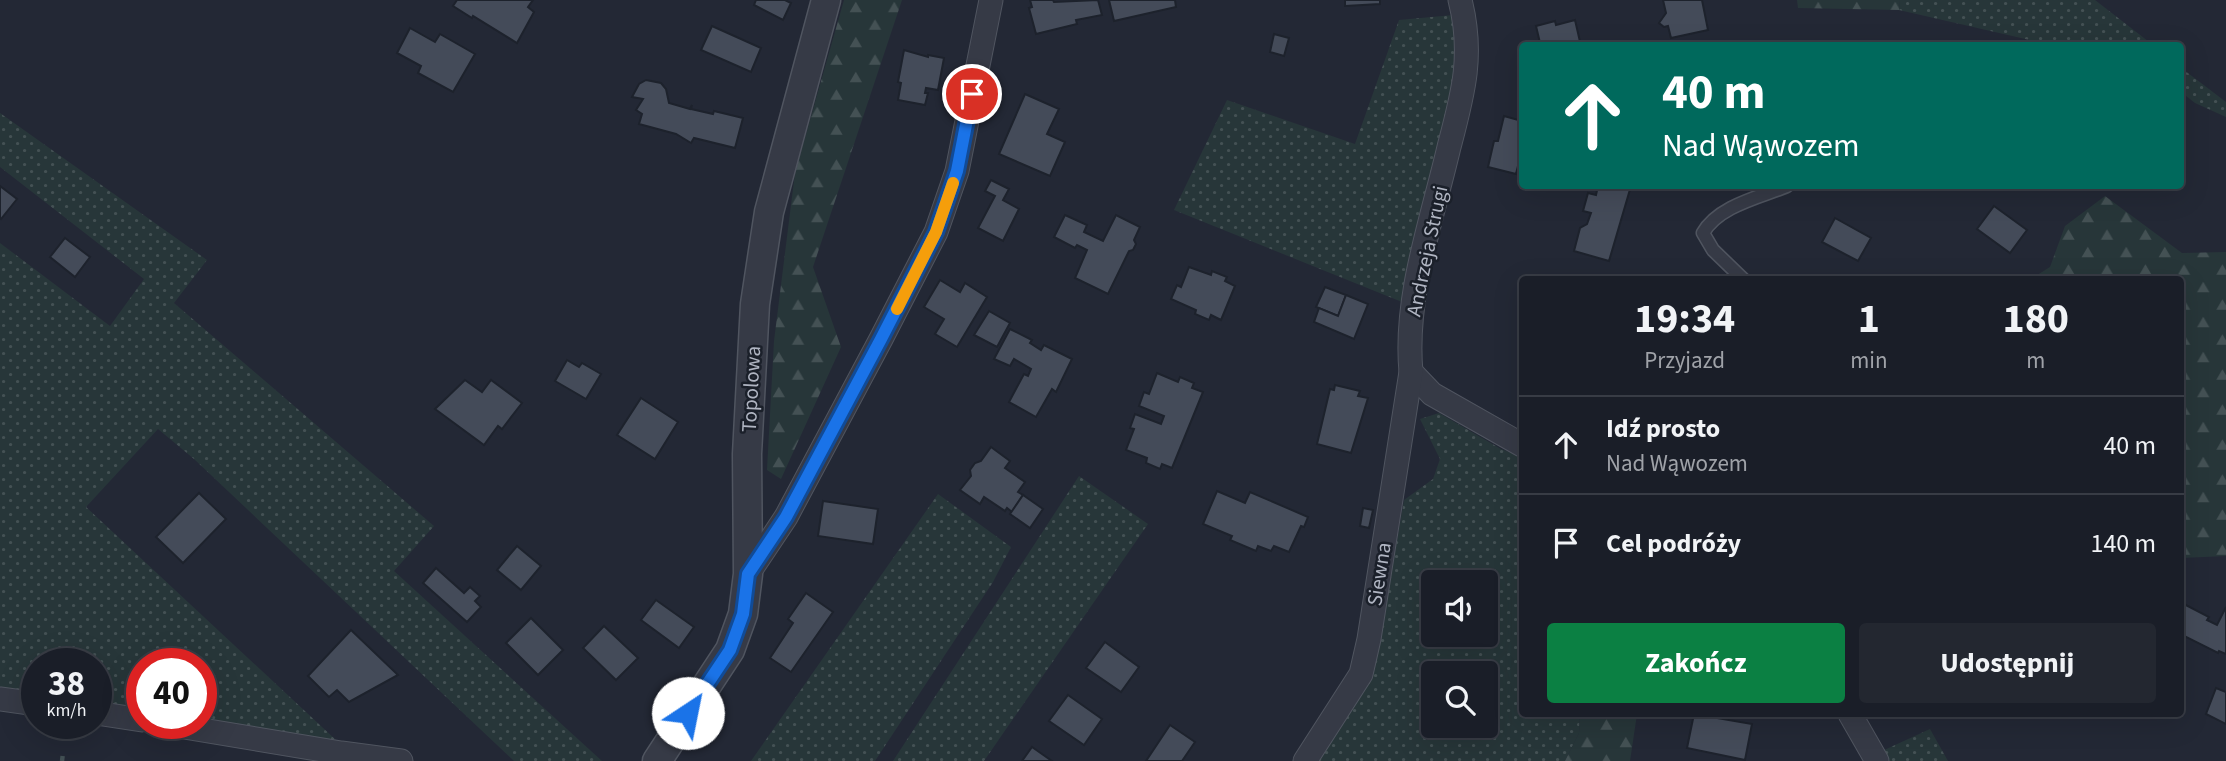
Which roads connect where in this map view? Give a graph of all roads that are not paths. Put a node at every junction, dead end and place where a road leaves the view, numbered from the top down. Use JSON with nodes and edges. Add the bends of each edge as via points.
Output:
{"nodes":[{"id":1,"x":826,"y":0,"type":"edge"},
{"id":2,"x":991,"y":0,"type":"edge"},
{"id":3,"x":1460,"y":0,"type":"edge"},
{"id":4,"x":1780,"y":189,"type":"edge"},
{"id":5,"x":1740,"y":276,"type":"edge"},
{"id":6,"x":1411,"y":372,"type":"junction"},
{"id":7,"x":1519,"y":443,"type":"edge"},
{"id":8,"x":748,"y":574,"type":"junction"},
{"id":9,"x":0,"y":699,"type":"edge"},
{"id":10,"x":21,"y":702,"type":"edge"},
{"id":11,"x":1852,"y":717,"type":"edge"},
{"id":12,"x":217,"y":732,"type":"edge"},
{"id":13,"x":401,"y":761,"type":"edge"},
{"id":14,"x":657,"y":761,"type":"edge"},
{"id":15,"x":1305,"y":761,"type":"edge"},
{"id":16,"x":1877,"y":761,"type":"edge"}],
"edges":[{"from":1,"to":8,"type":"street","name":"Topolowa","via":[[769,212],[755,304],[747,454]]},
{"from":2,"to":8,"type":"street","via":[[957,171],[936,232],[786,517]]},
{"from":3,"to":6,"type":"street","name":"Andrzeja Strugi","via":[[1468,67],[1413,306]]},
{"from":4,"to":5,"type":"lane","via":[[1723,213],[1709,222],[1703,233]]},
{"from":6,"to":7,"type":"street","via":[[1432,394]]},
{"from":6,"to":15,"type":"street","name":"Siewna","via":[[1361,674]]},
{"from":8,"to":14,"type":"street","name":"Topolowa","via":[[743,614],[730,650]]},
{"from":9,"to":10,"type":"street"},
{"from":11,"to":16,"type":"street"},
{"from":12,"to":13,"type":"street"}]}
